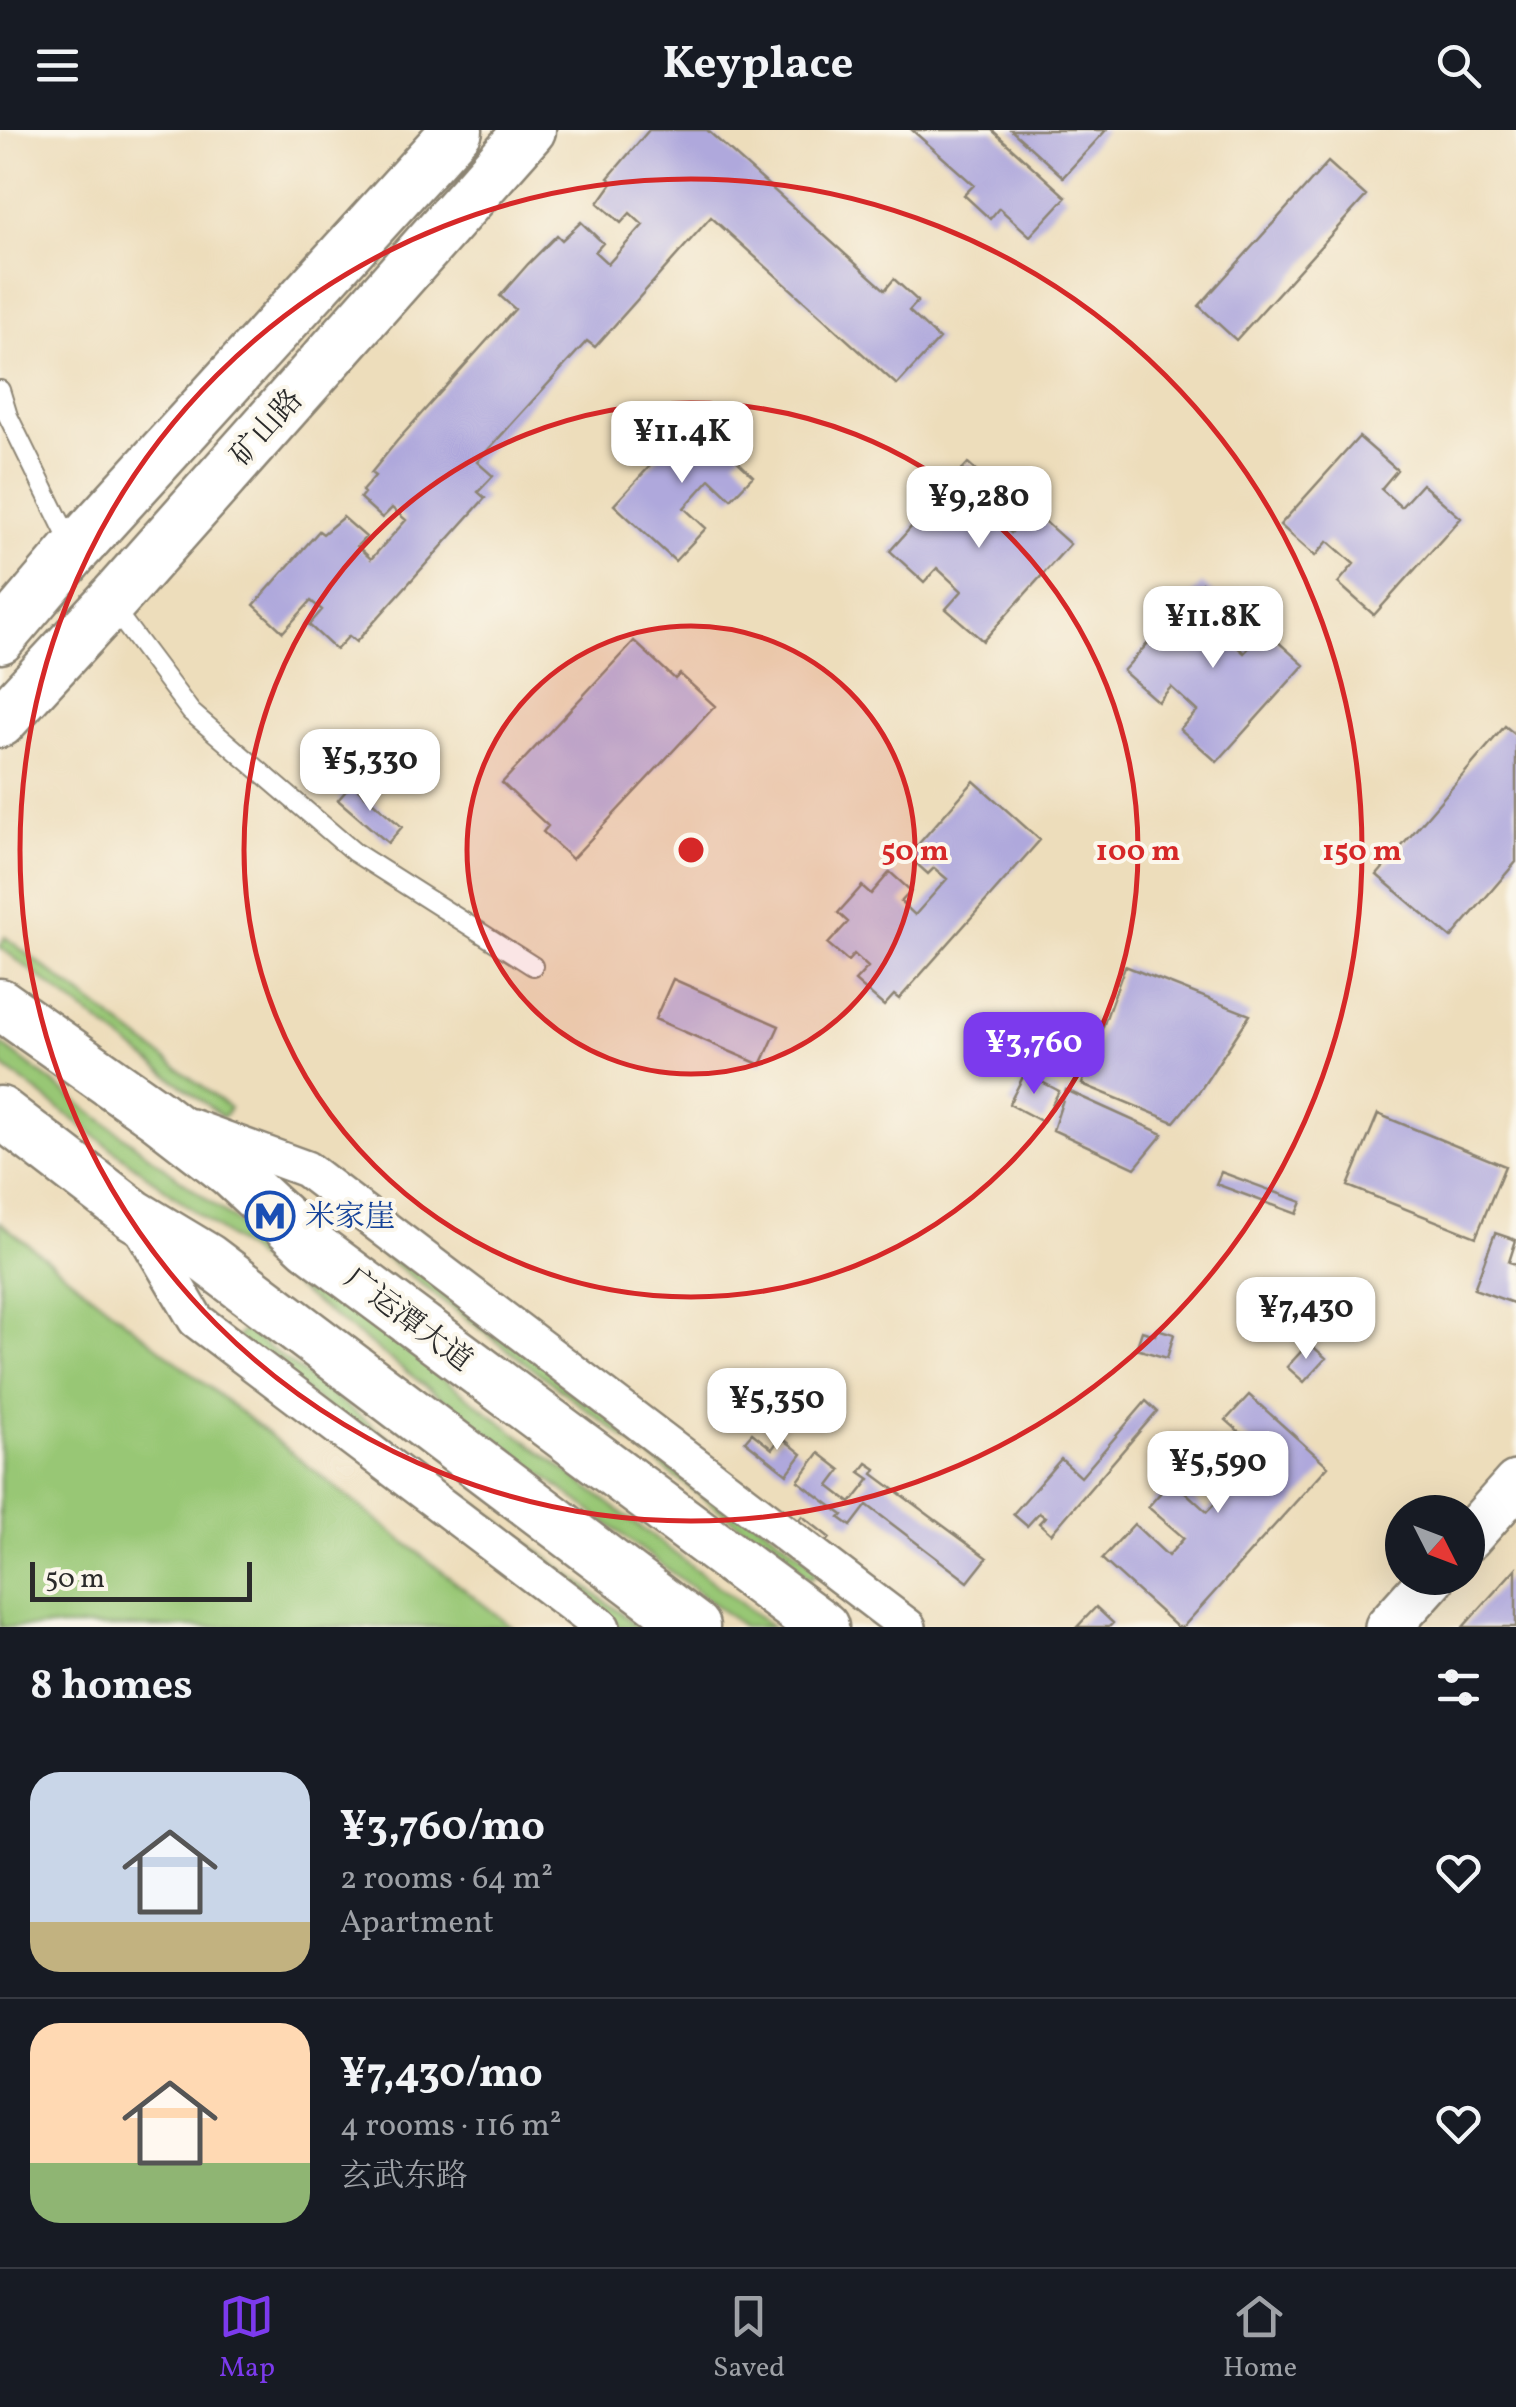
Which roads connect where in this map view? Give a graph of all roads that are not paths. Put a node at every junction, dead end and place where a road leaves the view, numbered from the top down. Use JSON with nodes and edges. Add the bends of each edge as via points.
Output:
{"nodes":[{"id":1,"x":457,"y":130,"type":"edge"},
{"id":2,"x":530,"y":130,"type":"edge"},
{"id":3,"x":0,"y":390,"type":"edge"},
{"id":4,"x":74,"y":551,"type":"junction"},
{"id":5,"x":110,"y":603,"type":"junction"},
{"id":6,"x":2,"y":636,"type":"edge"},
{"id":7,"x":16,"y":706,"type":"edge"},
{"id":8,"x":0,"y":734,"type":"edge"},
{"id":9,"x":533,"y":966,"type":"dead end"},
{"id":10,"x":0,"y":969,"type":"edge"},
{"id":11,"x":0,"y":1004,"type":"edge"},
{"id":12,"x":68,"y":1050,"type":"junction"},
{"id":13,"x":156,"y":1114,"type":"junction"},
{"id":14,"x":8,"y":1120,"type":"edge"},
{"id":15,"x":134,"y":1215,"type":"junction"},
{"id":16,"x":1516,"y":1484,"type":"edge"},
{"id":17,"x":1485,"y":1519,"type":"edge"},
{"id":18,"x":1417,"y":1595,"type":"edge"},
{"id":19,"x":602,"y":1627,"type":"edge"},
{"id":20,"x":694,"y":1627,"type":"edge"},
{"id":21,"x":822,"y":1627,"type":"edge"},
{"id":22,"x":908,"y":1627,"type":"edge"},
{"id":23,"x":1388,"y":1627,"type":"edge"}],
"edges":[{"from":1,"to":4,"type":"main road","name":"矿山路"},
{"from":2,"to":5,"type":"main road","name":"矿山路"},
{"from":3,"to":4,"type":"lane"},
{"from":4,"to":6,"type":"main road","name":"矿山路"},
{"from":5,"to":7,"type":"main road","name":"矿山路"},
{"from":5,"to":9,"type":"lane","via":[[191,712],[354,852]]},
{"from":7,"to":8,"type":"main road","name":"矿山路"},
{"from":10,"to":12,"type":"main road"},
{"from":11,"to":12,"type":"main road","name":"广运潭大道"},
{"from":12,"to":13,"type":"main road","name":"广运潭大道"},
{"from":13,"to":21,"type":"main road","name":"广运潭大道","via":[[310,1245]]},
{"from":13,"to":22,"type":"street","via":[[306,1169]]},
{"from":14,"to":15,"type":"main road"},
{"from":15,"to":19,"type":"street","via":[[196,1320]]},
{"from":15,"to":20,"type":"main road","via":[[206,1259]]},
{"from":16,"to":17,"type":"street"},
{"from":18,"to":23,"type":"street"}]}
